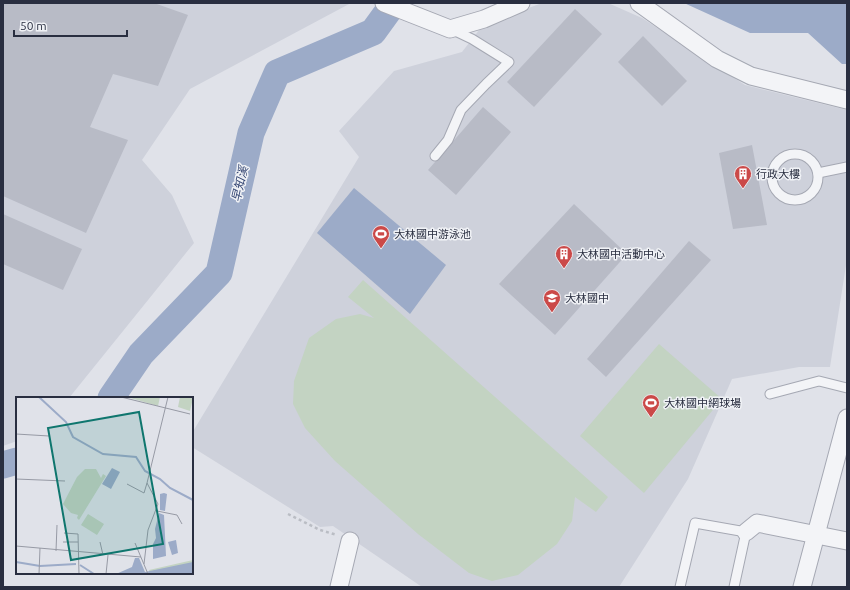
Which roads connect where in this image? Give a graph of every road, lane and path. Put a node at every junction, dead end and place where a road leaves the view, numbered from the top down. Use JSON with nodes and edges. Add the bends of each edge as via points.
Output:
{"nodes":[{"id":1,"x":384,"y":3,"type":"edge"},
{"id":2,"x":521,"y":3,"type":"edge"},
{"id":3,"x":639,"y":3,"type":"edge"},
{"id":4,"x":450,"y":28,"type":"junction"},
{"id":5,"x":847,"y":100,"type":"edge"},
{"id":6,"x":435,"y":156,"type":"dead end"},
{"id":7,"x":847,"y":167,"type":"edge"},
{"id":8,"x":818,"y":173,"type":"junction"},
{"id":9,"x":847,"y":388,"type":"edge"},
{"id":10,"x":770,"y":394,"type":"dead end"},
{"id":11,"x":847,"y":418,"type":"edge"},
{"id":12,"x":288,"y":514,"type":"dead end"},
{"id":13,"x":746,"y":532,"type":"junction"},
{"id":14,"x":816,"y":536,"type":"junction"},
{"id":15,"x":350,"y":541,"type":"joint"},
{"id":16,"x":847,"y":541,"type":"edge"},
{"id":17,"x":339,"y":587,"type":"edge"},
{"id":18,"x":680,"y":587,"type":"edge"},
{"id":19,"x":734,"y":587,"type":"edge"},
{"id":20,"x":802,"y":587,"type":"edge"}],
"edges":[{"from":1,"to":4,"type":"street"},
{"from":2,"to":4,"type":"street","via":[[484,19]]},
{"from":3,"to":5,"type":"street","via":[[717,59],[751,76]]},
{"from":4,"to":6,"type":"lane","via":[[509,62],[461,110],[448,140]]},
{"from":7,"to":8,"type":"lane"},
{"from":8,"to":8,"type":"lane","via":[[811,160],[804,155],[790,154],[777,161],[771,175],[772,183],[775,190],[786,199],[800,200],[812,193],[816,187]]},
{"from":9,"to":10,"type":"lane","via":[[819,381]]},
{"from":11,"to":14,"type":"street"},
{"from":12,"to":15,"type":"path"},
{"from":13,"to":14,"type":"street","via":[[757,522]]},
{"from":13,"to":18,"type":"lane","via":[[695,523]]},
{"from":13,"to":19,"type":"lane"},
{"from":14,"to":16,"type":"street"},
{"from":14,"to":20,"type":"street"},
{"from":15,"to":17,"type":"street"}]}
